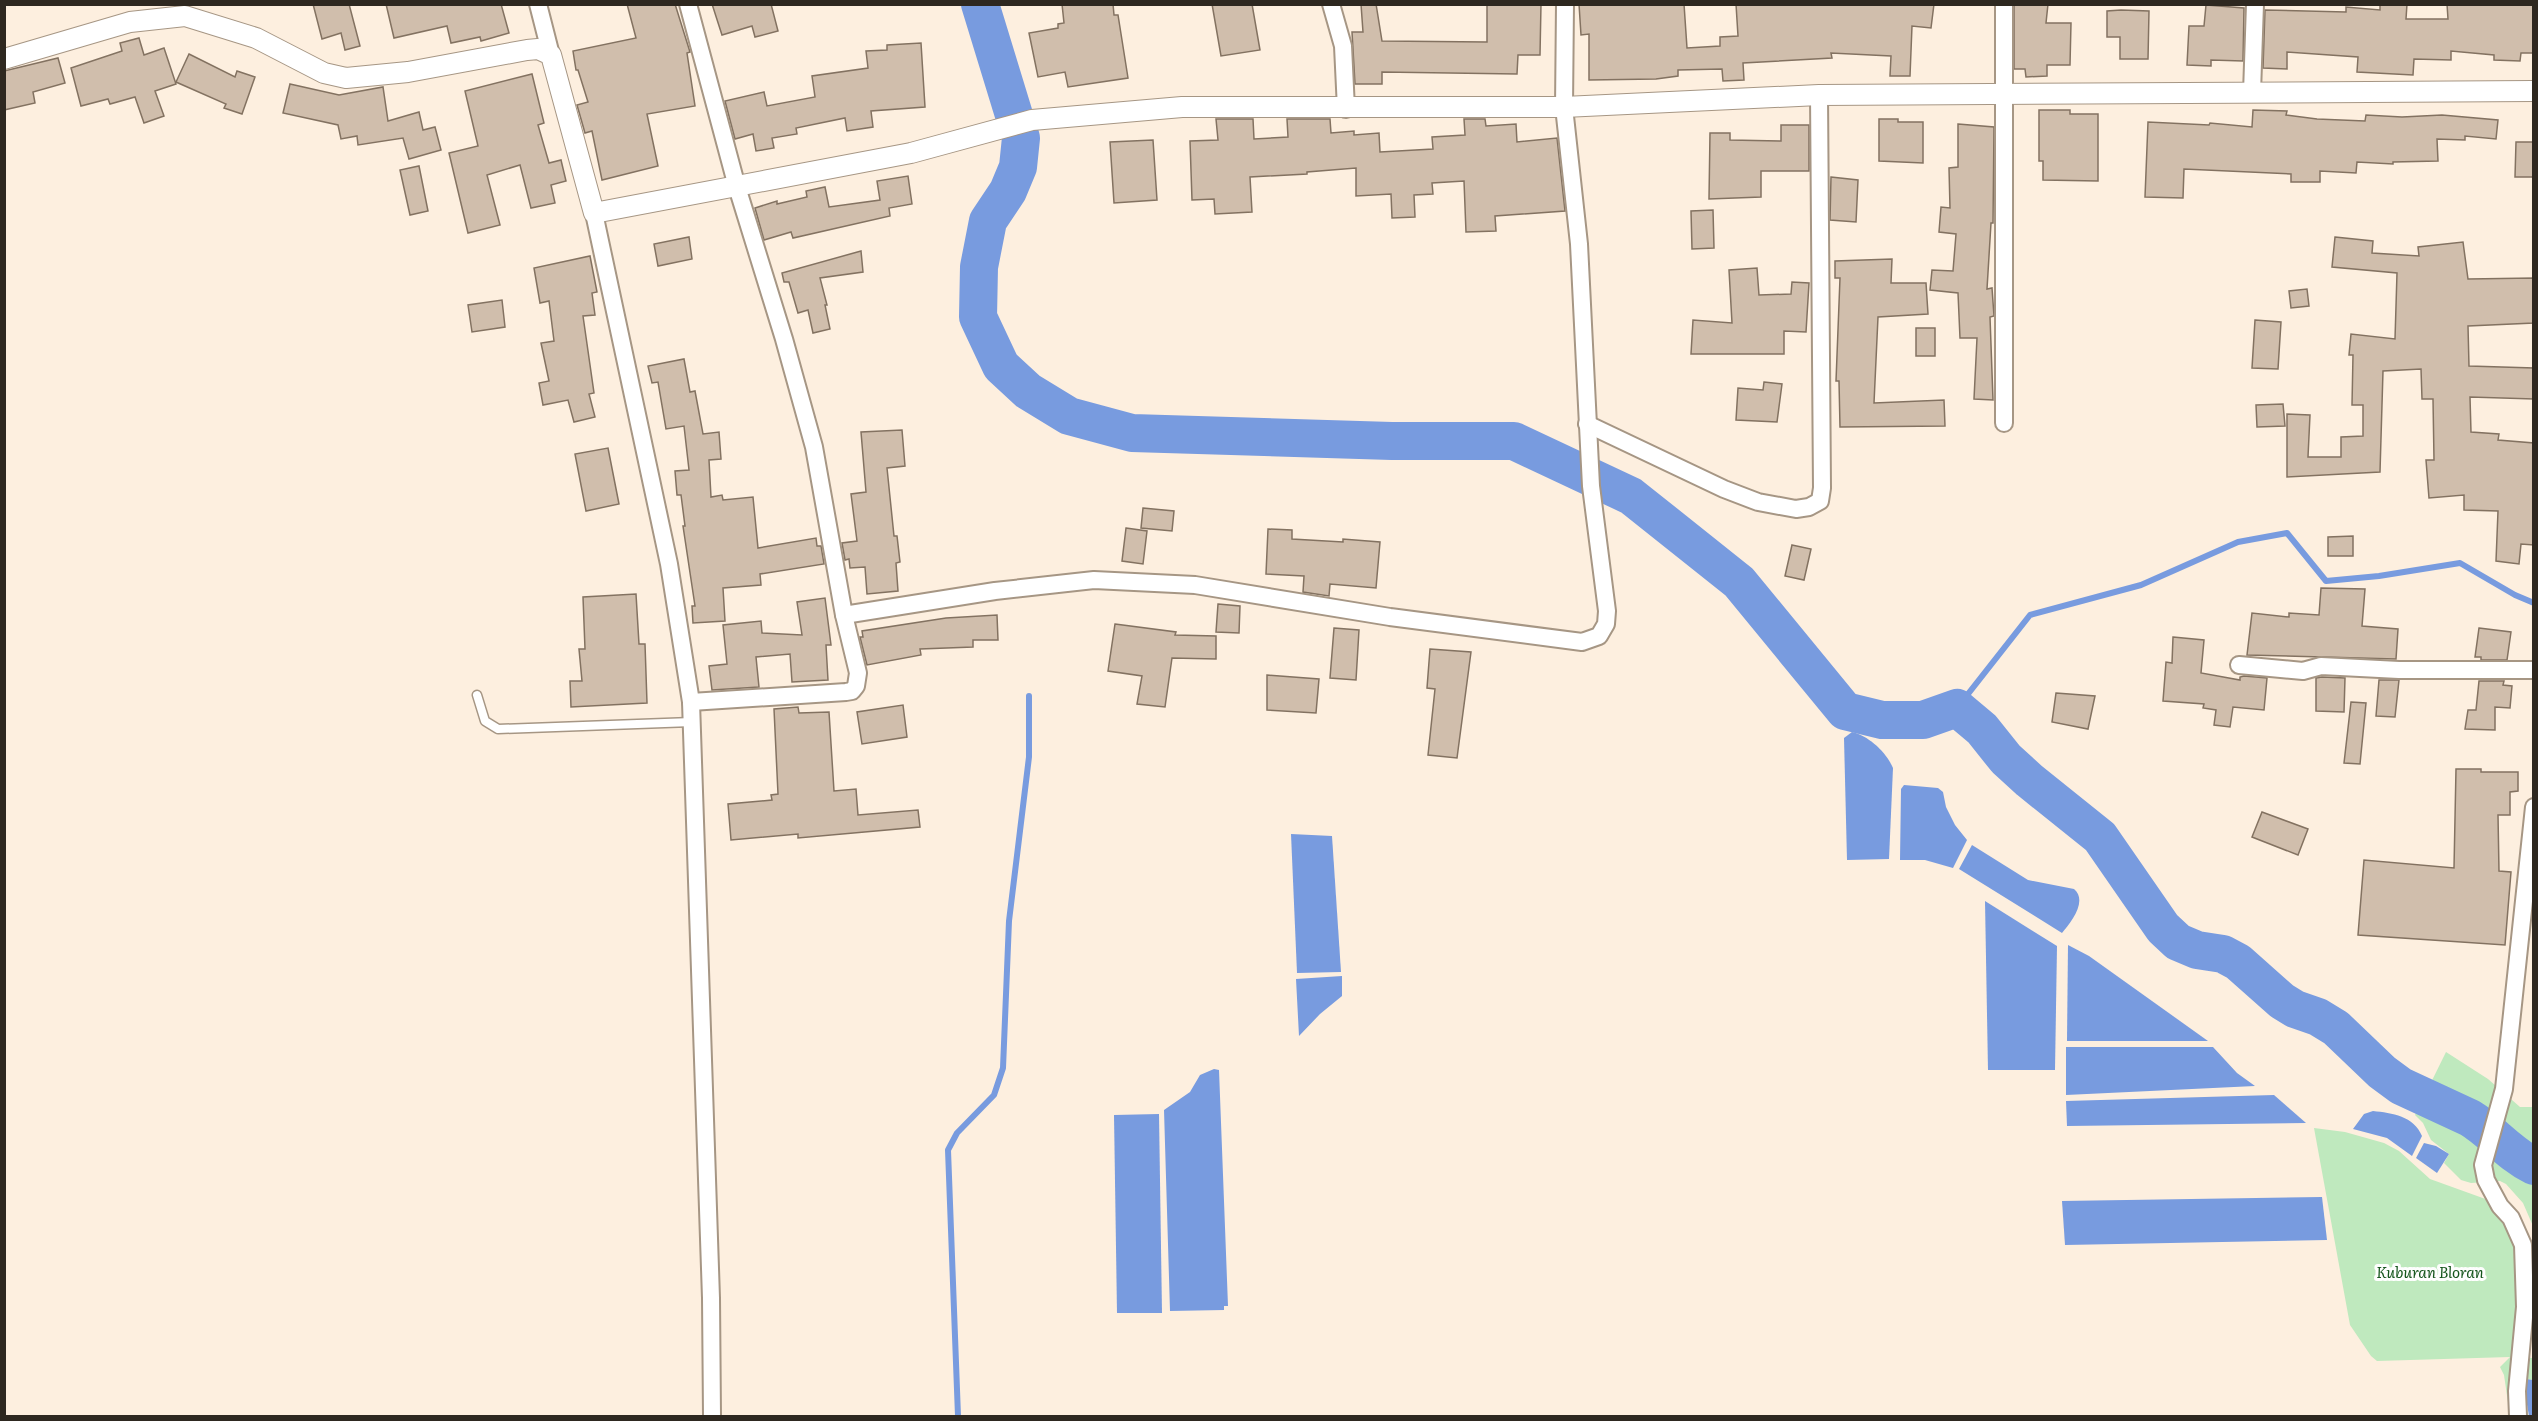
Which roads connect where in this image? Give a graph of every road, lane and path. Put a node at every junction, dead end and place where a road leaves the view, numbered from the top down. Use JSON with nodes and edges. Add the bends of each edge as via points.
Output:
{"nodes":[{"id":1,"x":538,"y":4,"type":"edge"},
{"id":2,"x":688,"y":4,"type":"edge"},
{"id":3,"x":1331,"y":4,"type":"edge"},
{"id":4,"x":1565,"y":4,"type":"edge"},
{"id":5,"x":2004,"y":4,"type":"edge"},
{"id":6,"x":2255,"y":4,"type":"edge"},
{"id":7,"x":552,"y":55,"type":"junction"},
{"id":8,"x":4,"y":60,"type":"edge"},
{"id":9,"x":2534,"y":91,"type":"edge"},
{"id":10,"x":2005,"y":93,"type":"junction"},
{"id":11,"x":2252,"y":93,"type":"junction"},
{"id":12,"x":1820,"y":94,"type":"junction"},
{"id":13,"x":1564,"y":107,"type":"junction"},
{"id":14,"x":1346,"y":109,"type":"junction"},
{"id":15,"x":737,"y":187,"type":"junction"},
{"id":16,"x":594,"y":213,"type":"junction"},
{"id":17,"x":2004,"y":423,"type":"dead end"},
{"id":18,"x":1588,"y":431,"type":"junction"},
{"id":19,"x":844,"y":615,"type":"junction"},
{"id":20,"x":2239,"y":665,"type":"dead end"},
{"id":21,"x":2534,"y":670,"type":"edge"},
{"id":22,"x":477,"y":696,"type":"dead end"},
{"id":23,"x":691,"y":702,"type":"junction"},
{"id":24,"x":692,"y":722,"type":"junction"},
{"id":25,"x":2534,"y":807,"type":"edge"},
{"id":26,"x":712,"y":1416,"type":"edge"},
{"id":27,"x":2518,"y":1416,"type":"edge"}],
"edges":[{"from":1,"to":7,"type":"street"},
{"from":2,"to":15,"type":"street"},
{"from":3,"to":14,"type":"street","via":[[1343,46]]},
{"from":4,"to":13,"type":"street"},
{"from":5,"to":10,"type":"street"},
{"from":6,"to":11,"type":"street"},
{"from":7,"to":8,"type":"street","via":[[538,49],[527,50],[408,72],[346,78],[324,73],[256,38],[184,16],[130,22]]},
{"from":7,"to":16,"type":"street"},
{"from":9,"to":11,"type":"street"},
{"from":10,"to":11,"type":"street"},
{"from":10,"to":12,"type":"street"},
{"from":10,"to":17,"type":"street"},
{"from":12,"to":13,"type":"street"},
{"from":12,"to":18,"type":"street","via":[[1820,501],[1796,509],[1758,502]]},
{"from":13,"to":14,"type":"street"},
{"from":13,"to":18,"type":"street","via":[[1579,244]]},
{"from":14,"to":15,"type":"street","via":[[1182,107],[1032,120],[911,153]]},
{"from":15,"to":16,"type":"street"},
{"from":15,"to":19,"type":"street","via":[[814,447]]},
{"from":16,"to":23,"type":"street","via":[[669,564]]},
{"from":18,"to":19,"type":"street","via":[[1607,611],[1606,624],[1599,636],[1582,642],[1389,617],[1195,585],[1094,580]]},
{"from":19,"to":23,"type":"street","via":[[858,673],[852,691]]},
{"from":20,"to":21,"type":"street","via":[[2303,670],[2321,666]]},
{"from":22,"to":24,"type":"lane","via":[[485,721],[498,729]]},
{"from":23,"to":24,"type":"street"},
{"from":24,"to":26,"type":"street"},
{"from":25,"to":27,"type":"street","via":[[2504,1089],[2483,1165],[2486,1180],[2523,1245],[2525,1307]]}]}
